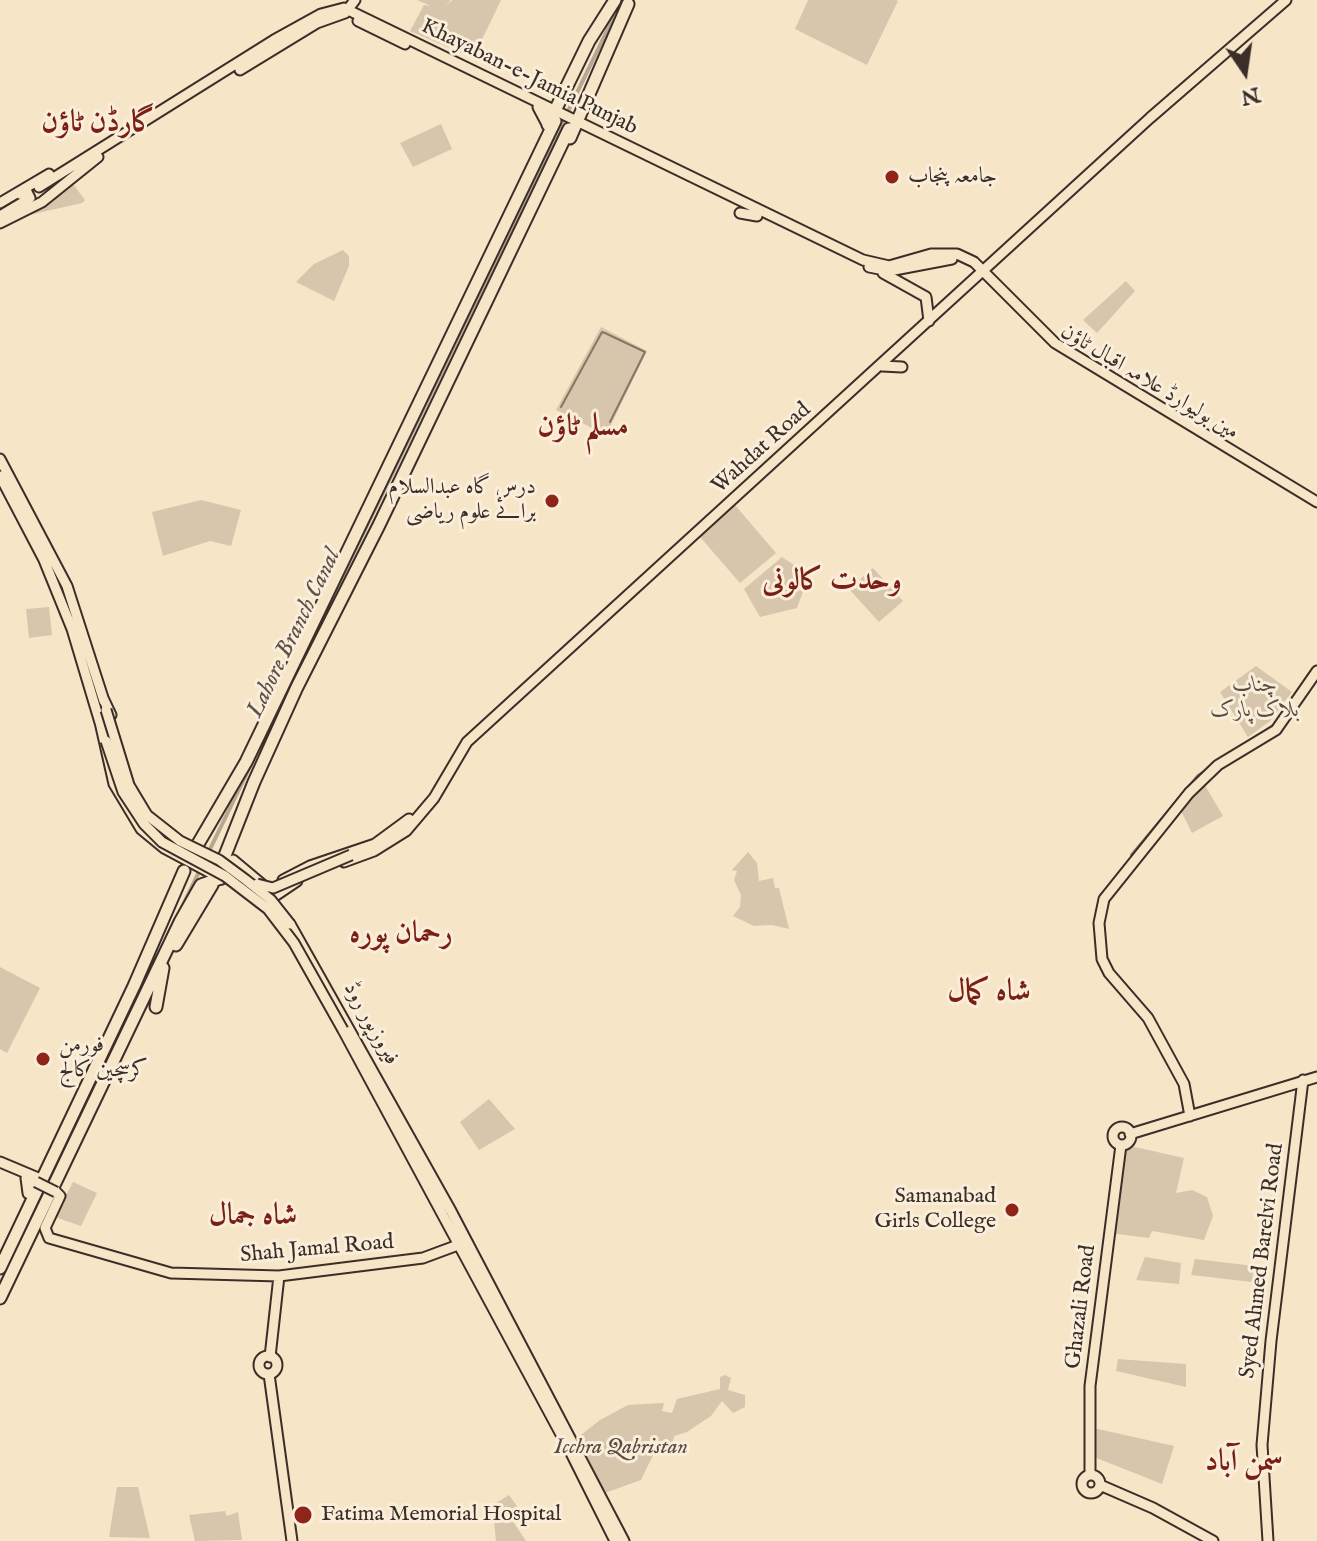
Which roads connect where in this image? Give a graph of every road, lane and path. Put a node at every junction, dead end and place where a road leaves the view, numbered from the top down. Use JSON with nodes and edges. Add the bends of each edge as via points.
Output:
{"nodes":[{"id":1,"x":341,"y":0,"type":"edge"},
{"id":2,"x":615,"y":0,"type":"edge"},
{"id":3,"x":1283,"y":0,"type":"edge"},
{"id":4,"x":354,"y":2,"type":"edge"},
{"id":5,"x":628,"y":2,"type":"edge"},
{"id":6,"x":322,"y":17,"type":"junction"},
{"id":7,"x":367,"y":23,"type":"junction"},
{"id":8,"x":248,"y":62,"type":"junction"},
{"id":9,"x":541,"y":106,"type":"junction"},
{"id":10,"x":556,"y":113,"type":"junction"},
{"id":11,"x":143,"y":122,"type":"junction"},
{"id":12,"x":577,"y":123,"type":"junction"},
{"id":13,"x":83,"y":154,"type":"junction"},
{"id":14,"x":102,"y":154,"type":"junction"},
{"id":15,"x":39,"y":187,"type":"dead end"},
{"id":16,"x":23,"y":196,"type":"dead end"},
{"id":17,"x":740,"y":206,"type":"junction"},
{"id":18,"x":1050,"y":209,"type":"junction"},
{"id":19,"x":0,"y":213,"type":"edge"},
{"id":20,"x":957,"y":254,"type":"junction"},
{"id":21,"x":991,"y":260,"type":"junction"},
{"id":22,"x":879,"y":269,"type":"junction"},
{"id":23,"x":983,"y":273,"type":"junction"},
{"id":24,"x":928,"y":319,"type":"junction"},
{"id":25,"x":890,"y":354,"type":"junction"},
{"id":26,"x":878,"y":367,"type":"junction"},
{"id":27,"x":902,"y":367,"type":"dead end"},
{"id":28,"x":417,"y":410,"type":"junction"},
{"id":29,"x":0,"y":459,"type":"edge"},
{"id":30,"x":0,"y":476,"type":"edge"},
{"id":31,"x":1317,"y":504,"type":"edge"},
{"id":32,"x":307,"y":638,"type":"junction"},
{"id":33,"x":1317,"y":671,"type":"edge"},
{"id":34,"x":103,"y":698,"type":"junction"},
{"id":35,"x":100,"y":722,"type":"junction"},
{"id":36,"x":457,"y":756,"type":"junction"},
{"id":37,"x":163,"y":827,"type":"junction"},
{"id":38,"x":149,"y":837,"type":"junction"},
{"id":39,"x":375,"y":844,"type":"junction"},
{"id":40,"x":187,"y":855,"type":"junction"},
{"id":41,"x":221,"y":870,"type":"junction"},
{"id":42,"x":208,"y":872,"type":"joint"},
{"id":43,"x":246,"y":878,"type":"junction"},
{"id":44,"x":281,"y":886,"type":"junction"},
{"id":45,"x":267,"y":891,"type":"junction"},
{"id":46,"x":257,"y":904,"type":"junction"},
{"id":47,"x":282,"y":909,"type":"junction"},
{"id":48,"x":274,"y":921,"type":"junction"},
{"id":49,"x":163,"y":967,"type":"junction"},
{"id":50,"x":149,"y":990,"type":"junction"},
{"id":51,"x":156,"y":1007,"type":"dead end"},
{"id":52,"x":344,"y":1035,"type":"junction"},
{"id":53,"x":95,"y":1068,"type":"junction"},
{"id":54,"x":1317,"y":1077,"type":"edge"},
{"id":55,"x":1303,"y":1080,"type":"junction"},
{"id":56,"x":99,"y":1094,"type":"junction"},
{"id":57,"x":1190,"y":1116,"type":"junction"},
{"id":58,"x":423,"y":1163,"type":"junction"},
{"id":59,"x":0,"y":1164,"type":"edge"},
{"id":60,"x":35,"y":1177,"type":"junction"},
{"id":61,"x":60,"y":1190,"type":"junction"},
{"id":62,"x":446,"y":1222,"type":"junction"},
{"id":63,"x":39,"y":1238,"type":"junction"},
{"id":64,"x":60,"y":1241,"type":"junction"},
{"id":65,"x":458,"y":1245,"type":"junction"},
{"id":66,"x":438,"y":1252,"type":"junction"},
{"id":67,"x":0,"y":1267,"type":"edge"},
{"id":68,"x":279,"y":1276,"type":"junction"},
{"id":69,"x":10,"y":1277,"type":"junction"},
{"id":70,"x":0,"y":1298,"type":"edge"},
{"id":71,"x":576,"y":1452,"type":"junction"},
{"id":72,"x":1090,"y":1475,"type":"junction"},
{"id":73,"x":1099,"y":1488,"type":"junction"},
{"id":74,"x":607,"y":1515,"type":"junction"},
{"id":75,"x":292,"y":1541,"type":"edge"},
{"id":76,"x":615,"y":1541,"type":"edge"},
{"id":77,"x":624,"y":1541,"type":"edge"},
{"id":78,"x":1206,"y":1541,"type":"edge"},
{"id":79,"x":1213,"y":1541,"type":"edge"},
{"id":80,"x":1268,"y":1541,"type":"edge"}],
"edges":[{"from":1,"to":6,"type":"main road"},
{"from":2,"to":10,"type":"highway"},
{"from":3,"to":18,"type":"main road","name":"Wahdat Road"},
{"from":4,"to":6,"type":"main road"},
{"from":4,"to":7,"type":"main road","name":"Khayaban-e-Jamia Punjab"},
{"from":5,"to":12,"type":"highway"},
{"from":6,"to":7,"type":"main road"},
{"from":6,"to":8,"type":"main road"},
{"from":7,"to":9,"type":"main road","name":"Khayaban-e-Jamia Punjab"},
{"from":8,"to":11,"type":"main road"},
{"from":8,"to":14,"type":"main road"},
{"from":9,"to":10,"type":"highway"},
{"from":9,"to":10,"type":"highway"},
{"from":10,"to":12,"type":"main road","name":"Khayaban-e-Jamia Punjab"},
{"from":10,"to":28,"type":"highway"},
{"from":11,"to":13,"type":"main road"},
{"from":11,"to":15,"type":"main road"},
{"from":12,"to":17,"type":"main road","name":"Khayaban-e-Jamia Punjab"},
{"from":12,"to":41,"type":"highway","via":[[430,414],[390,512],[319,644]]},
{"from":13,"to":14,"type":"main road","via":[[35,190],[44,192]]},
{"from":13,"to":19,"type":"main road"},
{"from":14,"to":19,"type":"main road","via":[[37,205]]},
{"from":16,"to":19,"type":"main road"},
{"from":17,"to":22,"type":"main road","name":"Khayaban-e-Jamia Punjab"},
{"from":17,"to":22,"type":"main road","name":"Khayaban-e-Jamia Punjab"},
{"from":18,"to":21,"type":"main road","name":"Wahdat Road"},
{"from":18,"to":23,"type":"main road","name":"Wahdat Road"},
{"from":20,"to":21,"type":"main road"},
{"from":20,"to":22,"type":"main road","via":[[931,254]]},
{"from":20,"to":23,"type":"main road"},
{"from":21,"to":23,"type":"main road","name":"Wahdat Road"},
{"from":22,"to":23,"type":"main road","via":[[948,258]]},
{"from":22,"to":24,"type":"main road","via":[[926,297]]},
{"from":23,"to":24,"type":"main road","name":"Wahdat Road"},
{"from":23,"to":31,"type":"main road","name":"مین بولیوارڈ علامہ اقبال ٹاؤن","via":[[1052,346]]},
{"from":24,"to":25,"type":"main road","name":"Wahdat Road"},
{"from":25,"to":26,"type":"main road","name":"Wahdat Road"},
{"from":25,"to":36,"type":"main road","name":"Wahdat Road","via":[[486,719]]},
{"from":26,"to":27,"type":"main road"},
{"from":26,"to":36,"type":"main road","name":"Wahdat Road"},
{"from":28,"to":32,"type":"highway"},
{"from":28,"to":32,"type":"highway","via":[[353,520]]},
{"from":29,"to":34,"type":"main road","name":"فیروزپور روڈ","via":[[67,586]]},
{"from":30,"to":35,"type":"main road","name":"فیروزپور روڈ","via":[[44,560]]},
{"from":32,"to":40,"type":"highway","via":[[246,762]]},
{"from":33,"to":57,"type":"main road","via":[[1276,730],[1258,735],[1202,779],[1104,899],[1099,952],[1109,973],[1148,1018],[1184,1084]]},
{"from":34,"to":37,"type":"main road","name":"فیروزپور روڈ","via":[[131,782]]},
{"from":34,"to":43,"type":"main road","name":"فیروزپور روڈ","bridge":true,"via":[[126,778],[147,815],[169,834]]},
{"from":35,"to":38,"type":"main road","name":"فیروزپور روڈ","via":[[114,784]]},
{"from":35,"to":52,"type":"main road","name":"فیروزپور روڈ","bridge":true,"via":[[123,792],[144,824],[162,842],[225,876],[268,909],[294,943]]},
{"from":36,"to":39,"type":"main road","name":"Wahdat Road","via":[[415,814]]},
{"from":36,"to":44,"type":"main road","name":"Wahdat Road","via":[[428,807],[394,840]]},
{"from":37,"to":38,"type":"main road","via":[[162,838]]},
{"from":37,"to":40,"type":"main road","name":"فیروزپور روڈ"},
{"from":37,"to":40,"type":"main road","via":[[189,841]]},
{"from":38,"to":40,"type":"main road","name":"فیروزپور روڈ"},
{"from":39,"to":43,"type":"main road","bridge":true,"via":[[273,888]]},
{"from":39,"to":44,"type":"main road","name":"Wahdat Road","via":[[310,866]]},
{"from":40,"to":41,"type":"main road","name":"فیروزپور روڈ"},
{"from":40,"to":42,"type":"main road","name":"فیروزپور روڈ"},
{"from":40,"to":53,"type":"highway"},
{"from":41,"to":42,"type":"highway"},
{"from":41,"to":43,"type":"main road","name":"فیروزپور روڈ"},
{"from":41,"to":45,"type":"main road"},
{"from":41,"to":46,"type":"main road","name":"فیروزپور روڈ"},
{"from":41,"to":49,"type":"highway"},
{"from":41,"to":50,"type":"highway"},
{"from":43,"to":45,"type":"main road","name":"فیروزپور روڈ"},
{"from":43,"to":58,"type":"main road","name":"فیروزپور روڈ","bridge":true,"via":[[271,900],[300,940]]},
{"from":44,"to":45,"type":"main road","name":"Wahdat Road"},
{"from":44,"to":47,"type":"main road"},
{"from":45,"to":46,"type":"main road","name":"Wahdat Road"},
{"from":45,"to":47,"type":"main road","name":"فیروزپور روڈ"},
{"from":46,"to":48,"type":"main road","name":"فیروزپور روڈ"},
{"from":47,"to":48,"type":"main road","via":[[275,911]]},
{"from":47,"to":58,"type":"main road","name":"فیروزپور روڈ"},
{"from":48,"to":52,"type":"main road","name":"فیروزپور روڈ"},
{"from":49,"to":50,"type":"highway"},
{"from":49,"to":51,"type":"highway"},
{"from":50,"to":56,"type":"highway"},
{"from":52,"to":62,"type":"main road","name":"فیروزپور روڈ"},
{"from":53,"to":60,"type":"highway"},
{"from":53,"to":67,"type":"highway"},
{"from":54,"to":55,"type":"main road"},
{"from":55,"to":57,"type":"main road"},
{"from":55,"to":80,"type":"main road","name":"Syed Ahmed Barelvi Road","via":[[1262,1445]]},
{"from":56,"to":61,"type":"highway"},
{"from":56,"to":69,"type":"highway"},
{"from":57,"to":72,"type":"main road","name":"Ghazali Road","via":[[1130,1134],[1121,1145],[1090,1386]]},
{"from":58,"to":71,"type":"main road","name":"فیروزپور روڈ"},
{"from":59,"to":60,"type":"main road"},
{"from":60,"to":61,"type":"main road","bridge":true},
{"from":60,"to":67,"type":"highway"},
{"from":61,"to":63,"type":"highway"},
{"from":61,"to":64,"type":"main road","via":[[64,1196],[48,1228]]},
{"from":62,"to":65,"type":"main road","name":"فیروزپور روڈ"},
{"from":62,"to":66,"type":"main road"},
{"from":63,"to":64,"type":"main road","name":"Shah Jamal Road"},
{"from":63,"to":69,"type":"highway"},
{"from":64,"to":68,"type":"main road","name":"Shah Jamal Road","via":[[171,1273]]},
{"from":65,"to":66,"type":"main road","name":"Shah Jamal Road"},
{"from":65,"to":71,"type":"main road","name":"فیروزپور روڈ"},
{"from":66,"to":68,"type":"main road","name":"Shah Jamal Road"},
{"from":68,"to":75,"type":"main road","via":[[270,1357],[260,1365],[269,1374]]},
{"from":69,"to":70,"type":"highway"},
{"from":71,"to":74,"type":"main road","name":"فیروزپور روڈ"},
{"from":72,"to":73,"type":"main road","via":[[1097,1478]]},
{"from":72,"to":73,"type":"main road","via":[[1082,1488],[1089,1493]]},
{"from":73,"to":78,"type":"main road"},
{"from":73,"to":79,"type":"main road","via":[[1153,1508]]},
{"from":74,"to":76,"type":"main road","name":"فیروزپور روڈ"},
{"from":74,"to":77,"type":"main road","name":"فیروزپور روڈ"}]}
